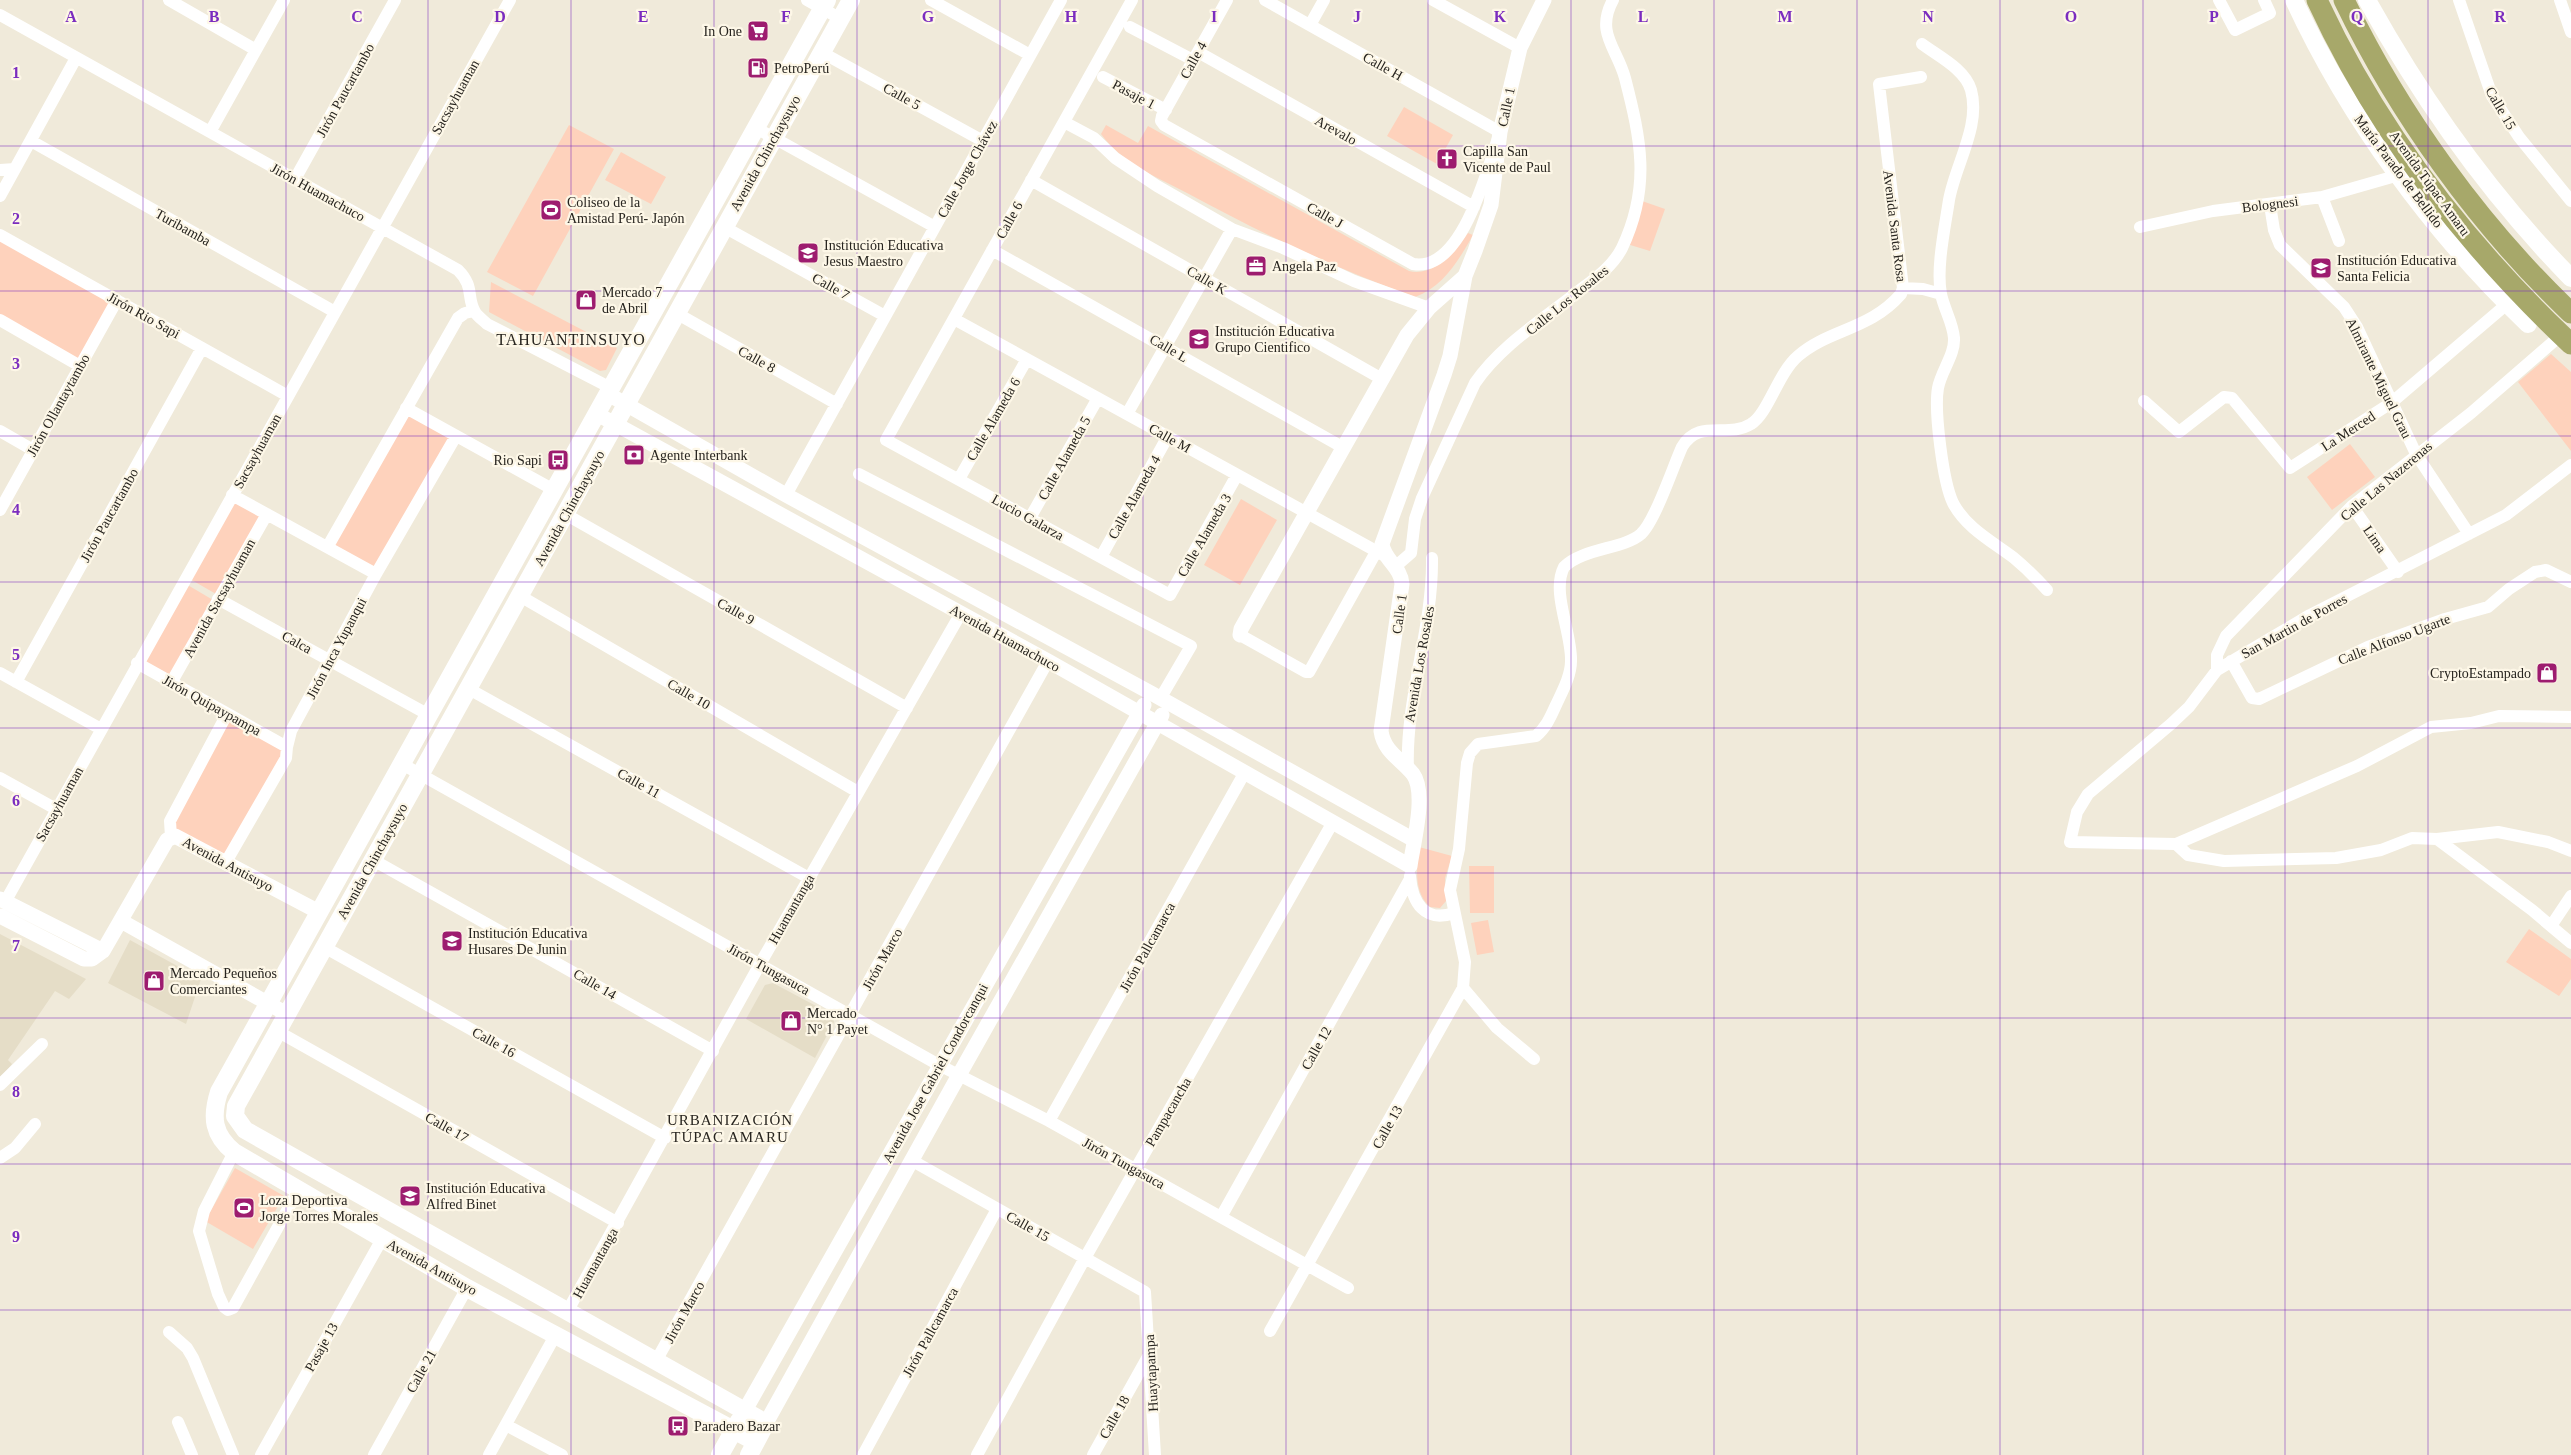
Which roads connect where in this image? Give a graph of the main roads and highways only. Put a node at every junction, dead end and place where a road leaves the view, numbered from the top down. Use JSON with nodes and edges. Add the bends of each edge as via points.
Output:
{"nodes":[{"id":1,"x":851,"y":0,"type":"edge"},
{"id":2,"x":2294,"y":0,"type":"edge"},
{"id":3,"x":2317,"y":0,"type":"edge"},
{"id":4,"x":2359,"y":2,"type":"edge"},
{"id":5,"x":825,"y":4,"type":"edge"},
{"id":6,"x":2571,"y":278,"type":"edge"},
{"id":7,"x":2563,"y":292,"type":"edge"},
{"id":8,"x":2514,"y":299,"type":"junction"},
{"id":9,"x":2571,"y":313,"type":"edge"},
{"id":10,"x":2566,"y":340,"type":"edge"},
{"id":11,"x":268,"y":1004,"type":"joint"},
{"id":12,"x":287,"y":1014,"type":"joint"},
{"id":13,"x":744,"y":1412,"type":"junction"},
{"id":14,"x":766,"y":1423,"type":"joint"},
{"id":15,"x":733,"y":1431,"type":"junction"},
{"id":16,"x":752,"y":1449,"type":"edge"},
{"id":17,"x":720,"y":1455,"type":"edge"}],
"edges":[{"from":1,"to":12,"type":"main road","name":"Avenida Chinchaysuyo"},
{"from":2,"to":8,"type":"main road","name":"María Parado de Bellido","via":[[2342,90],[2399,175],[2474,269]]},
{"from":3,"to":8,"type":"highway","name":"Avenida Túpac Amaru","via":[[2356,76],[2394,136]]},
{"from":4,"to":6,"type":"main road","name":"Avenida Túpac Amaru","via":[[2470,162],[2510,212]]},
{"from":4,"to":7,"type":"highway","name":"Avenida Túpac Amaru","via":[[2378,63],[2452,176],[2491,226]]},
{"from":5,"to":11,"type":"main road","name":"Avenida Chinchaysuyo"},
{"from":7,"to":9,"type":"highway","name":"Avenida Túpac Amaru"},
{"from":8,"to":10,"type":"highway","name":"Avenida Túpac Amaru","via":[[2534,319]]},
{"from":11,"to":15,"type":"main road","name":"Avenida Antisuyo","via":[[214,1106],[213,1120],[224,1144],[467,1288]]},
{"from":12,"to":13,"type":"main road","name":"Avenida Antisuyo","via":[[236,1106],[235,1116],[246,1130]]},
{"from":13,"to":14,"type":"main road","name":"Avenida Antisuyo"},
{"from":13,"to":15,"type":"main road","name":"Avenida Jose Gabriel Condorcanqui"},
{"from":14,"to":16,"type":"main road","name":"Avenida Jose Gabriel Condorcanqui"},
{"from":15,"to":16,"type":"main road","name":"Avenida Antisuyo"},
{"from":15,"to":17,"type":"main road","name":"Avenida Jose Gabriel Condorcanqui"}]}
